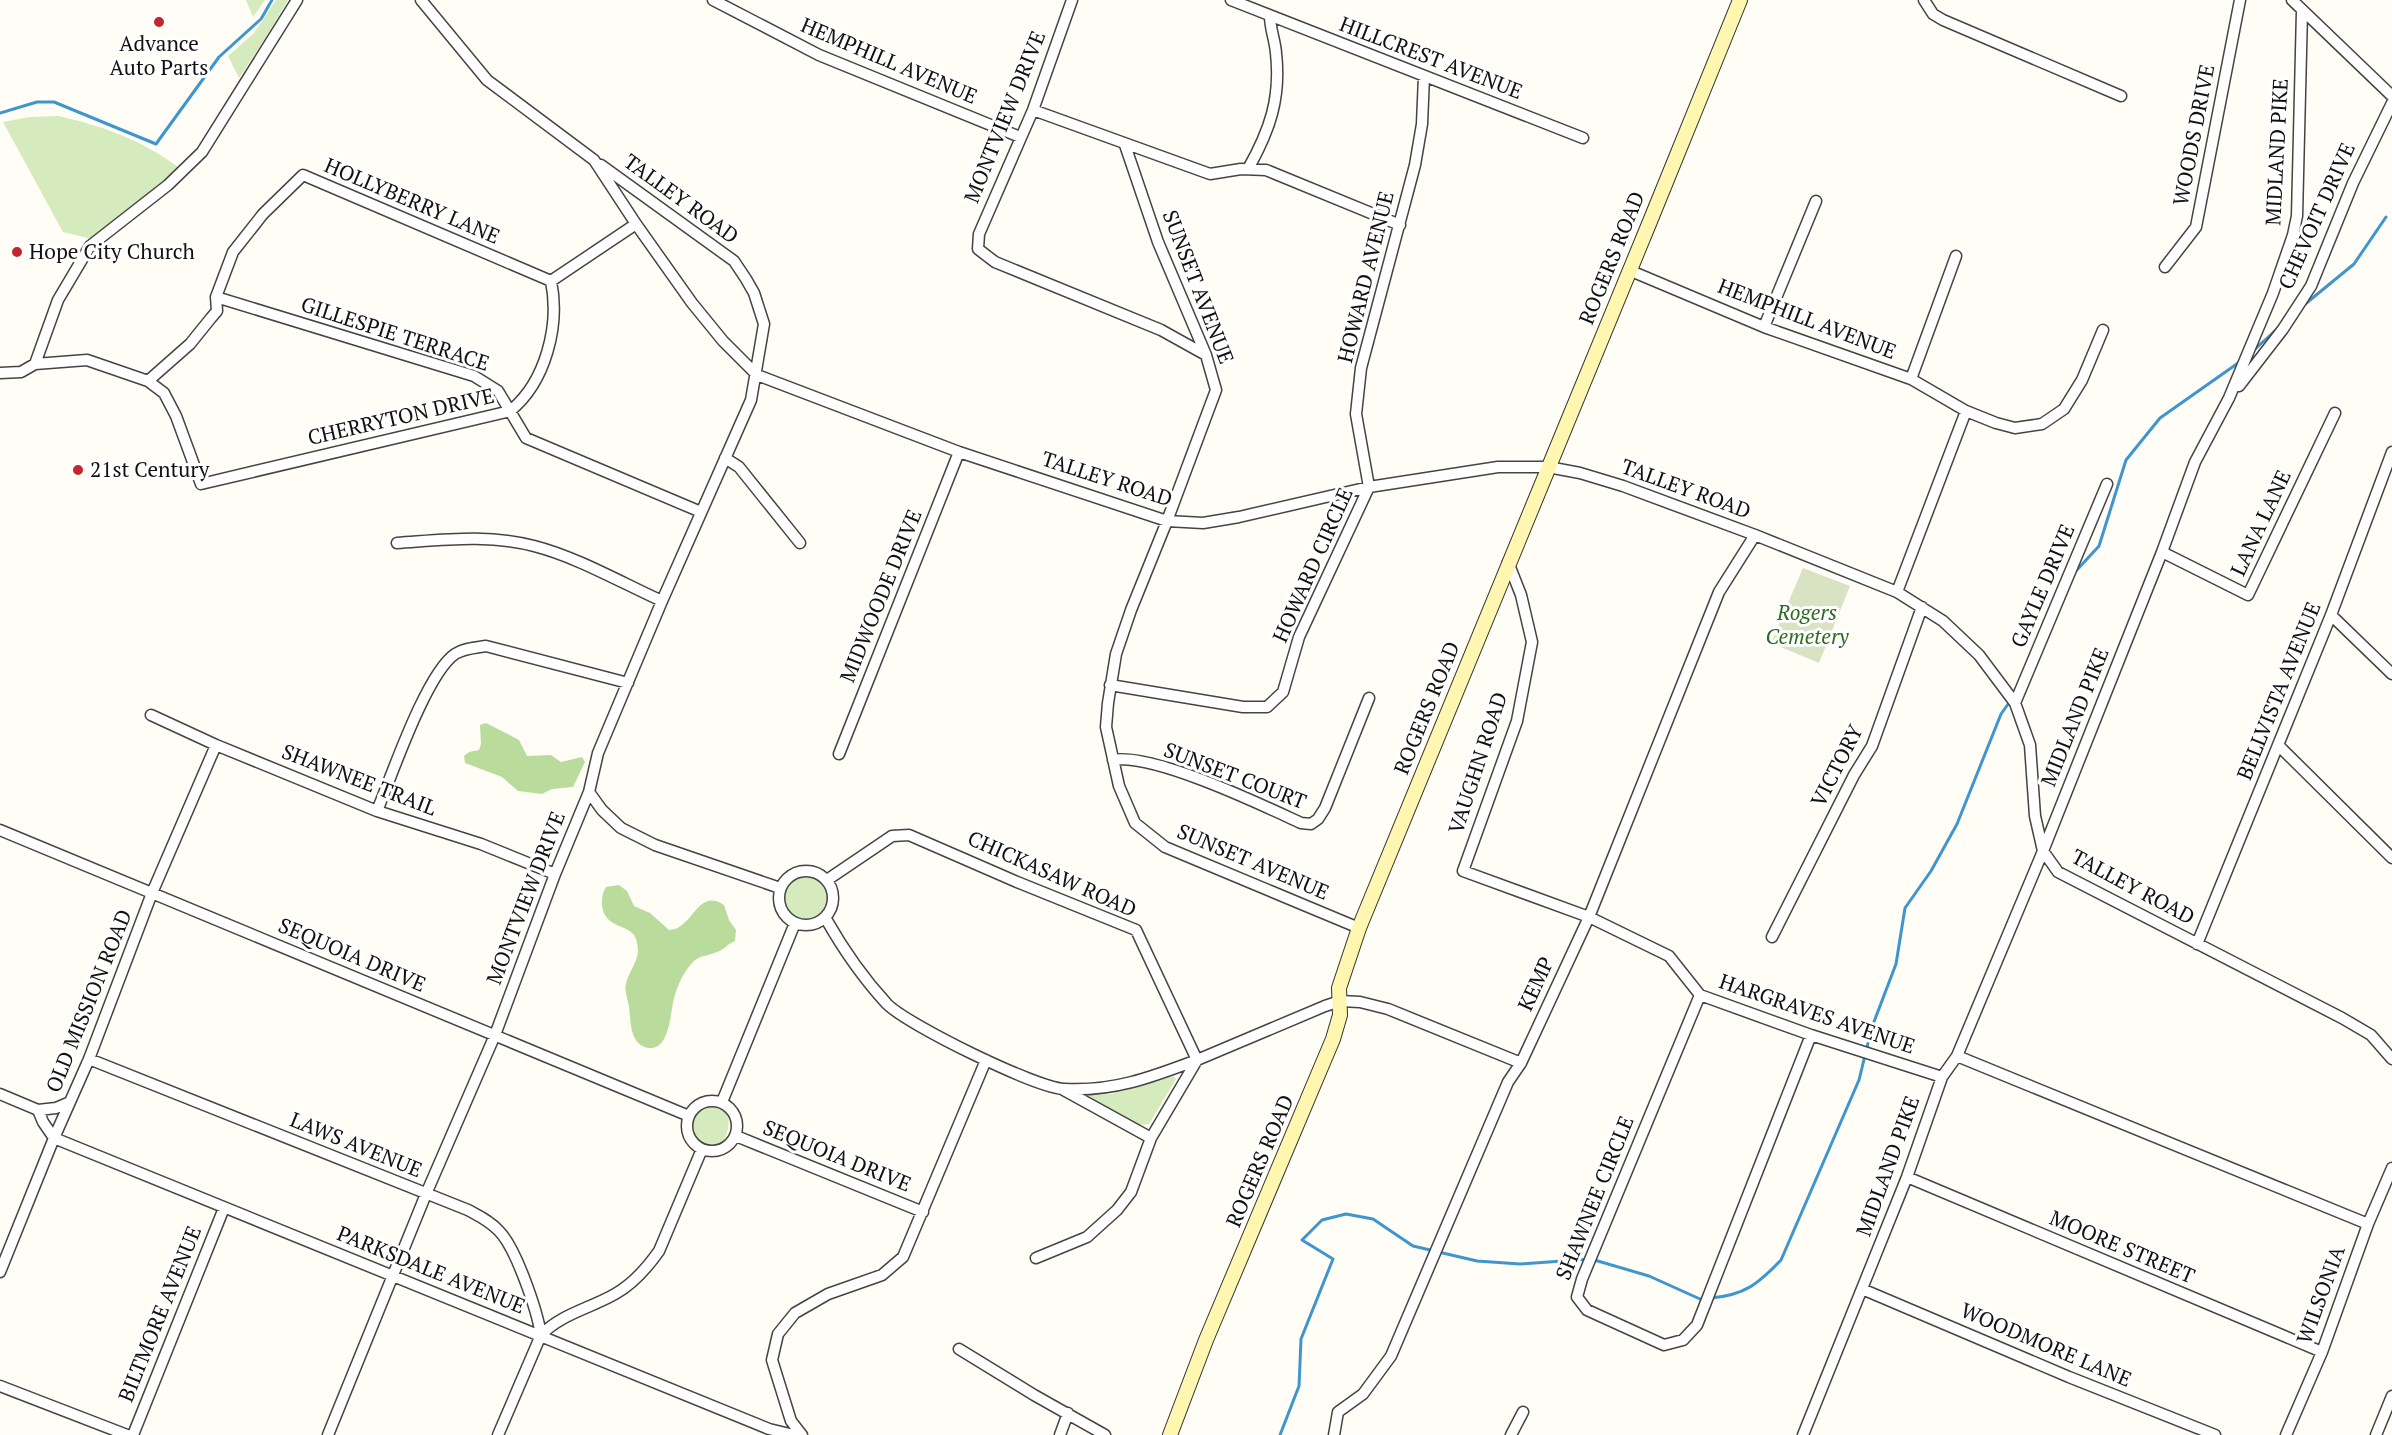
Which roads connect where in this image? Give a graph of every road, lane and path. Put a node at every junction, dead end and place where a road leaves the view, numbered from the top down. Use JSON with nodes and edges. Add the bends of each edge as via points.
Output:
{"nodes":[{"id":1,"x":297,"y":0,"type":"edge"},
{"id":2,"x":421,"y":0,"type":"edge"},
{"id":3,"x":713,"y":0,"type":"edge"},
{"id":4,"x":1072,"y":0,"type":"edge"},
{"id":5,"x":1231,"y":0,"type":"edge"},
{"id":6,"x":1740,"y":0,"type":"edge"},
{"id":7,"x":1924,"y":0,"type":"edge"},
{"id":8,"x":2240,"y":0,"type":"edge"},
{"id":9,"x":2292,"y":0,"type":"edge"},
{"id":10,"x":2302,"y":11,"type":"junction"},
{"id":11,"x":1270,"y":16,"type":"junction"},
{"id":12,"x":1424,"y":76,"type":"junction"},
{"id":13,"x":2121,"y":96,"type":"dead end"},
{"id":14,"x":2392,"y":96,"type":"edge"},
{"id":15,"x":2392,"y":103,"type":"edge"},
{"id":16,"x":1033,"y":110,"type":"junction"},
{"id":17,"x":1020,"y":137,"type":"junction"},
{"id":18,"x":1583,"y":138,"type":"dead end"},
{"id":19,"x":1125,"y":145,"type":"junction"},
{"id":20,"x":594,"y":160,"type":"junction"},
{"id":21,"x":1248,"y":169,"type":"junction"},
{"id":22,"x":1816,"y":201,"type":"dead end"},
{"id":23,"x":636,"y":224,"type":"junction"},
{"id":24,"x":1400,"y":225,"type":"junction"},
{"id":25,"x":1956,"y":256,"type":"dead end"},
{"id":26,"x":2165,"y":267,"type":"dead end"},
{"id":27,"x":1631,"y":271,"type":"junction"},
{"id":28,"x":550,"y":281,"type":"junction"},
{"id":29,"x":216,"y":297,"type":"junction"},
{"id":30,"x":1764,"y":327,"type":"junction"},
{"id":31,"x":2103,"y":330,"type":"dead end"},
{"id":32,"x":1206,"y":355,"type":"junction"},
{"id":33,"x":35,"y":364,"type":"junction"},
{"id":34,"x":0,"y":373,"type":"edge"},
{"id":35,"x":757,"y":375,"type":"junction"},
{"id":36,"x":1911,"y":379,"type":"junction"},
{"id":37,"x":148,"y":381,"type":"junction"},
{"id":38,"x":2229,"y":398,"type":"junction"},
{"id":39,"x":510,"y":411,"type":"junction"},
{"id":40,"x":1966,"y":411,"type":"junction"},
{"id":41,"x":2335,"y":413,"type":"dead end"},
{"id":42,"x":959,"y":452,"type":"junction"},
{"id":43,"x":2392,"y":452,"type":"edge"},
{"id":44,"x":725,"y":458,"type":"junction"},
{"id":45,"x":1548,"y":467,"type":"junction"},
{"id":46,"x":2388,"y":474,"type":"edge"},
{"id":47,"x":2107,"y":484,"type":"dead end"},
{"id":48,"x":1369,"y":487,"type":"junction"},
{"id":49,"x":701,"y":512,"type":"junction"},
{"id":50,"x":1167,"y":521,"type":"junction"},
{"id":51,"x":1755,"y":535,"type":"junction"},
{"id":52,"x":397,"y":543,"type":"dead end"},
{"id":53,"x":800,"y":543,"type":"dead end"},
{"id":54,"x":2162,"y":552,"type":"junction"},
{"id":55,"x":1508,"y":562,"type":"junction"},
{"id":56,"x":1897,"y":592,"type":"junction"},
{"id":57,"x":662,"y":601,"type":"junction"},
{"id":58,"x":1922,"y":607,"type":"junction"},
{"id":59,"x":2331,"y":615,"type":"junction"},
{"id":60,"x":2392,"y":674,"type":"edge"},
{"id":61,"x":628,"y":683,"type":"junction"},
{"id":62,"x":1110,"y":685,"type":"junction"},
{"id":63,"x":1369,"y":698,"type":"dead end"},
{"id":64,"x":2015,"y":703,"type":"junction"},
{"id":65,"x":151,"y":715,"type":"dead end"},
{"id":66,"x":216,"y":745,"type":"junction"},
{"id":67,"x":2278,"y":745,"type":"junction"},
{"id":68,"x":839,"y":754,"type":"dead end"},
{"id":69,"x":1113,"y":760,"type":"junction"},
{"id":70,"x":589,"y":792,"type":"junction"},
{"id":71,"x":377,"y":811,"type":"junction"},
{"id":72,"x":0,"y":830,"type":"edge"},
{"id":73,"x":2043,"y":850,"type":"junction"},
{"id":74,"x":2392,"y":858,"type":"edge"},
{"id":75,"x":1463,"y":872,"type":"joint"},
{"id":76,"x":555,"y":874,"type":"junction"},
{"id":77,"x":827,"y":880,"type":"junction"},
{"id":78,"x":780,"y":888,"type":"junction"},
{"id":79,"x":152,"y":893,"type":"junction"},
{"id":80,"x":1588,"y":917,"type":"junction"},
{"id":81,"x":826,"y":919,"type":"junction"},
{"id":82,"x":795,"y":923,"type":"junction"},
{"id":83,"x":1359,"y":928,"type":"junction"},
{"id":84,"x":1772,"y":936,"type":"dead end"},
{"id":85,"x":2197,"y":944,"type":"junction"},
{"id":86,"x":1700,"y":994,"type":"junction"},
{"id":87,"x":1340,"y":1001,"type":"junction"},
{"id":88,"x":495,"y":1035,"type":"junction"},
{"id":89,"x":1811,"y":1035,"type":"junction"},
{"id":90,"x":1957,"y":1056,"type":"junction"},
{"id":91,"x":89,"y":1059,"type":"junction"},
{"id":92,"x":2392,"y":1059,"type":"edge"},
{"id":93,"x":986,"y":1060,"type":"junction"},
{"id":94,"x":1197,"y":1060,"type":"junction"},
{"id":95,"x":1521,"y":1064,"type":"junction"},
{"id":96,"x":1942,"y":1077,"type":"junction"},
{"id":97,"x":1061,"y":1089,"type":"junction"},
{"id":98,"x":0,"y":1094,"type":"edge"},
{"id":99,"x":70,"y":1102,"type":"junction"},
{"id":100,"x":722,"y":1102,"type":"junction"},
{"id":101,"x":38,"y":1110,"type":"junction"},
{"id":102,"x":689,"y":1116,"type":"junction"},
{"id":103,"x":736,"y":1136,"type":"junction"},
{"id":104,"x":54,"y":1138,"type":"junction"},
{"id":105,"x":1151,"y":1138,"type":"junction"},
{"id":106,"x":702,"y":1149,"type":"junction"},
{"id":107,"x":2392,"y":1168,"type":"edge"},
{"id":108,"x":1907,"y":1177,"type":"junction"},
{"id":109,"x":426,"y":1194,"type":"junction"},
{"id":110,"x":224,"y":1208,"type":"junction"},
{"id":111,"x":923,"y":1212,"type":"junction"},
{"id":112,"x":2368,"y":1224,"type":"junction"},
{"id":113,"x":1036,"y":1258,"type":"dead end"},
{"id":114,"x":0,"y":1272,"type":"edge"},
{"id":115,"x":392,"y":1276,"type":"junction"},
{"id":116,"x":1862,"y":1289,"type":"junction"},
{"id":117,"x":541,"y":1335,"type":"junction"},
{"id":118,"x":959,"y":1349,"type":"dead end"},
{"id":119,"x":2322,"y":1352,"type":"junction"},
{"id":120,"x":0,"y":1386,"type":"edge"},
{"id":121,"x":2392,"y":1396,"type":"edge"},
{"id":122,"x":1523,"y":1412,"type":"dead end"},
{"id":123,"x":1068,"y":1413,"type":"junction"},
{"id":124,"x":127,"y":1435,"type":"edge"},
{"id":125,"x":133,"y":1435,"type":"edge"},
{"id":126,"x":328,"y":1435,"type":"edge"},
{"id":127,"x":498,"y":1435,"type":"edge"},
{"id":128,"x":794,"y":1435,"type":"edge"},
{"id":129,"x":802,"y":1435,"type":"edge"},
{"id":130,"x":1060,"y":1435,"type":"edge"},
{"id":131,"x":1105,"y":1435,"type":"edge"},
{"id":132,"x":1170,"y":1435,"type":"edge"},
{"id":133,"x":1334,"y":1435,"type":"edge"},
{"id":134,"x":1511,"y":1435,"type":"edge"},
{"id":135,"x":1803,"y":1435,"type":"edge"},
{"id":136,"x":2215,"y":1435,"type":"edge"},
{"id":137,"x":2286,"y":1435,"type":"edge"},
{"id":138,"x":2376,"y":1435,"type":"edge"}],
"edges":[{"from":1,"to":33,"type":"street","via":[[202,152],[168,185],[90,246],[58,300]]},
{"from":2,"to":20,"type":"street","name":"TALLEY ROAD","via":[[487,80]]},
{"from":3,"to":17,"type":"street","name":"HEMPHILL AVENUE","via":[[819,54]]},
{"from":4,"to":16,"type":"street","name":"MONTVIEW DRIVE"},
{"from":5,"to":11,"type":"street","name":"HILLCREST AVENUE"},
{"from":6,"to":27,"type":"street","name":"ROGERS ROAD"},
{"from":7,"to":13,"type":"street","via":[[1933,14],[1943,20]]},
{"from":8,"to":26,"type":"street","name":"WOODS DRIVE","via":[[2196,227]]},
{"from":9,"to":10,"type":"street"},
{"from":10,"to":14,"type":"street"},
{"from":10,"to":38,"type":"street","name":"MIDLAND PIKE","via":[[2297,216],[2273,293]]},
{"from":11,"to":12,"type":"street","name":"HILLCREST AVENUE"},
{"from":11,"to":21,"type":"street","via":[[1276,51],[1277,98],[1269,128]]},
{"from":12,"to":18,"type":"street","name":"HILLCREST AVENUE"},
{"from":12,"to":24,"type":"street","name":"HOWARD AVENUE","via":[[1422,124]]},
{"from":15,"to":38,"type":"street","name":"CHEVOIT DRIVE","via":[[2353,183],[2311,286]]},
{"from":16,"to":17,"type":"street","name":"MONTVIEW DRIVE"},
{"from":16,"to":19,"type":"street"},
{"from":17,"to":32,"type":"street","name":"MONTVIEW DRIVE","via":[[979,234],[978,249],[996,261],[1161,330]]},
{"from":19,"to":21,"type":"street","via":[[1210,174]]},
{"from":19,"to":32,"type":"street","name":"SUNSET AVENUE","via":[[1158,242]]},
{"from":20,"to":23,"type":"street","name":"TALLEY ROAD"},
{"from":20,"to":35,"type":"street","name":"TALLEY ROAD","via":[[734,261],[754,293],[764,324]]},
{"from":21,"to":24,"type":"street","via":[[1266,170]]},
{"from":22,"to":30,"type":"street"},
{"from":23,"to":28,"type":"street"},
{"from":23,"to":35,"type":"street","name":"TALLEY ROAD","via":[[692,303]]},
{"from":24,"to":48,"type":"street","name":"HOWARD AVENUE","via":[[1361,368],[1356,414]]},
{"from":25,"to":36,"type":"street"},
{"from":27,"to":30,"type":"street","name":"HEMPHILL AVENUE"},
{"from":27,"to":45,"type":"street","name":"ROGERS ROAD"},
{"from":28,"to":29,"type":"street","name":"HOLLYBERRY LANE","via":[[303,175],[233,252]]},
{"from":28,"to":39,"type":"street","name":"CHERRYTON DRIVE","via":[[555,302],[548,354],[523,401]]},
{"from":29,"to":37,"type":"street","name":"HOLLYBERRY LANE","via":[[217,311],[190,344]]},
{"from":29,"to":39,"type":"street","name":"GILLESPIE TERRACE","via":[[474,376],[498,391]]},
{"from":30,"to":36,"type":"street","name":"HEMPHILL AVENUE"},
{"from":31,"to":40,"type":"street","name":"HEMPHILL AVENUE","via":[[2082,380],[2064,409],[2042,424],[2015,428]]},
{"from":32,"to":50,"type":"street","name":"SUNSET AVENUE","via":[[1215,390]]},
{"from":33,"to":34,"type":"street","via":[[21,372]]},
{"from":33,"to":37,"type":"street","via":[[87,360]]},
{"from":35,"to":42,"type":"street","name":"TALLEY ROAD"},
{"from":35,"to":44,"type":"street","name":"MONTVIEW DRIVE","via":[[751,400]]},
{"from":36,"to":40,"type":"street","name":"HEMPHILL AVENUE"},
{"from":37,"to":39,"type":"street","name":"CHERRYTON DRIVE","via":[[164,393],[176,416],[201,484]]},
{"from":38,"to":54,"type":"street","name":"MIDLAND PIKE","via":[[2195,462]]},
{"from":39,"to":49,"type":"street","name":"GILLESPIE TERRACE","via":[[526,438]]},
{"from":40,"to":56,"type":"street"},
{"from":41,"to":54,"type":"street","name":"LANA LANE","via":[[2248,595]]},
{"from":42,"to":50,"type":"street","name":"TALLEY ROAD"},
{"from":42,"to":68,"type":"street","name":"MIDWOODE DRIVE"},
{"from":43,"to":46,"type":"street","name":"BELLVISTA AVENUE"},
{"from":44,"to":49,"type":"street","name":"MONTVIEW DRIVE"},
{"from":44,"to":53,"type":"street","via":[[739,467]]},
{"from":45,"to":48,"type":"street","name":"TALLEY ROAD","via":[[1498,467]]},
{"from":45,"to":51,"type":"street","name":"TALLEY ROAD","via":[[1623,486]]},
{"from":45,"to":55,"type":"street","name":"ROGERS ROAD"},
{"from":46,"to":59,"type":"street","name":"BELLVISTA AVENUE"},
{"from":47,"to":64,"type":"street","name":"GAYLE DRIVE"},
{"from":48,"to":50,"type":"street","name":"TALLEY ROAD","via":[[1239,518],[1203,523]]},
{"from":48,"to":62,"type":"street","name":"HOWARD CIRCLE","via":[[1299,637],[1283,692],[1267,707],[1243,707]]},
{"from":49,"to":57,"type":"street","name":"MONTVIEW DRIVE"},
{"from":50,"to":62,"type":"street","name":"SUNSET AVENUE","via":[[1131,610]]},
{"from":51,"to":56,"type":"street","name":"TALLEY ROAD"},
{"from":51,"to":80,"type":"street","name":"KEMP","via":[[1719,592]]},
{"from":52,"to":57,"type":"street","via":[[465,538],[535,546]]},
{"from":54,"to":73,"type":"street","name":"MIDLAND PIKE"},
{"from":55,"to":75,"type":"street","name":"VAUGHN ROAD","via":[[1532,642],[1517,721]]},
{"from":55,"to":83,"type":"street","name":"ROGERS ROAD"},
{"from":56,"to":58,"type":"street","name":"TALLEY ROAD"},
{"from":57,"to":61,"type":"street","name":"MONTVIEW DRIVE"},
{"from":58,"to":64,"type":"street","name":"TALLEY ROAD","via":[[1978,655]]},
{"from":58,"to":84,"type":"street","name":"VICTORY","via":[[1872,746]]},
{"from":59,"to":60,"type":"street"},
{"from":59,"to":67,"type":"street","name":"BELLVISTA AVENUE"},
{"from":61,"to":70,"type":"street","name":"MONTVIEW DRIVE","via":[[598,753]]},
{"from":61,"to":71,"type":"street","via":[[486,646],[464,649],[439,669]]},
{"from":62,"to":69,"type":"street","name":"SUNSET AVENUE","via":[[1106,728]]},
{"from":63,"to":69,"type":"street","name":"SUNSET COURT","via":[[1325,808],[1311,824],[1189,776],[1148,764]]},
{"from":64,"to":73,"type":"street","name":"TALLEY ROAD","via":[[2030,745],[2035,816]]},
{"from":65,"to":66,"type":"street","name":"SHAWNEE TRAIL"},
{"from":66,"to":71,"type":"street","name":"SHAWNEE TRAIL"},
{"from":66,"to":79,"type":"street","name":"OLD MISSION ROAD"},
{"from":67,"to":74,"type":"street"},
{"from":67,"to":85,"type":"street","name":"BELLVISTA AVENUE"},
{"from":69,"to":83,"type":"street","name":"SUNSET AVENUE","via":[[1135,824],[1165,847]]},
{"from":70,"to":76,"type":"street","name":"MONTVIEW DRIVE"},
{"from":70,"to":78,"type":"street","via":[[621,828],[655,845]]},
{"from":71,"to":76,"type":"street","name":"SHAWNEE TRAIL","via":[[482,844]]},
{"from":72,"to":79,"type":"street","name":"SEQUOIA DRIVE"},
{"from":73,"to":85,"type":"street","name":"TALLEY ROAD","via":[[2058,872]]},
{"from":73,"to":90,"type":"street","name":"MIDLAND PIKE"},
{"from":75,"to":80,"type":"street","name":"HARGRAVES AVENUE"},
{"from":76,"to":88,"type":"street","name":"MONTVIEW DRIVE"},
{"from":77,"to":78,"type":"street","via":[[806,870],[794,873]]},
{"from":77,"to":81,"type":"street","via":[[833,902]]},
{"from":77,"to":94,"type":"street","name":"CHICKASAW ROAD","via":[[892,836],[909,835],[1136,930]]},
{"from":78,"to":82,"type":"street","via":[[780,908]]},
{"from":79,"to":88,"type":"street","name":"SEQUOIA DRIVE"},
{"from":79,"to":91,"type":"street","name":"OLD MISSION ROAD"},
{"from":80,"to":86,"type":"street","name":"HARGRAVES AVENUE","via":[[1669,956]]},
{"from":80,"to":95,"type":"street","name":"KEMP"},
{"from":81,"to":82,"type":"street","via":[[803,926]]},
{"from":81,"to":93,"type":"street","via":[[858,970],[889,1006]]},
{"from":82,"to":100,"type":"street"},
{"from":83,"to":87,"type":"street","name":"ROGERS ROAD","via":[[1338,988]]},
{"from":85,"to":92,"type":"street","name":"TALLEY ROAD","via":[[2371,1035]]},
{"from":86,"to":89,"type":"street","name":"HARGRAVES AVENUE"},
{"from":86,"to":89,"type":"street","name":"SHAWNEE CIRCLE","via":[[1577,1297],[1587,1310],[1664,1345],[1683,1340],[1697,1325]]},
{"from":87,"to":94,"type":"street"},
{"from":87,"to":95,"type":"street","via":[[1388,1009]]},
{"from":87,"to":132,"type":"street","name":"ROGERS ROAD","via":[[1333,1039]]},
{"from":88,"to":102,"type":"street","name":"SEQUOIA DRIVE"},
{"from":88,"to":109,"type":"street","name":"MONTVIEW DRIVE"},
{"from":89,"to":96,"type":"street","name":"HARGRAVES AVENUE"},
{"from":90,"to":96,"type":"street","name":"MIDLAND PIKE"},
{"from":90,"to":112,"type":"street"},
{"from":91,"to":99,"type":"street","name":"OLD MISSION ROAD"},
{"from":91,"to":109,"type":"street","name":"LAWS AVENUE"},
{"from":93,"to":97,"type":"street"},
{"from":93,"to":111,"type":"street"},
{"from":94,"to":97,"type":"street","via":[[1142,1081],[1105,1088]]},
{"from":94,"to":105,"type":"street"},
{"from":95,"to":133,"type":"street","name":"KEMP","via":[[1508,1083],[1391,1356],[1363,1394],[1338,1412]]},
{"from":96,"to":108,"type":"street","name":"MIDLAND PIKE"},
{"from":97,"to":105,"type":"street"},
{"from":98,"to":101,"type":"street"},
{"from":99,"to":101,"type":"street"},
{"from":99,"to":104,"type":"street","name":"OLD MISSION ROAD"},
{"from":100,"to":102,"type":"street","via":[[706,1101]]},
{"from":100,"to":103,"type":"street","name":"SEQUOIA DRIVE","via":[[733,1111],[738,1123]]},
{"from":101,"to":104,"type":"street"},
{"from":102,"to":106,"type":"street","via":[[687,1128],[693,1142]]},
{"from":103,"to":106,"type":"street","name":"SEQUOIA DRIVE","via":[[727,1147],[714,1152]]},
{"from":103,"to":111,"type":"street","name":"SEQUOIA DRIVE"},
{"from":104,"to":110,"type":"street","name":"PARKSDALE AVENUE"},
{"from":104,"to":114,"type":"street","name":"OLD MISSION ROAD"},
{"from":105,"to":113,"type":"street","via":[[1131,1192],[1117,1210],[1087,1237]]},
{"from":106,"to":117,"type":"street","via":[[659,1251],[648,1266],[615,1294],[551,1324]]},
{"from":107,"to":112,"type":"street","name":"WILSONIA"},
{"from":108,"to":116,"type":"street","name":"MIDLAND PIKE"},
{"from":108,"to":119,"type":"street","name":"MOORE STREET"},
{"from":109,"to":115,"type":"street","name":"MONTVIEW DRIVE"},
{"from":109,"to":117,"type":"street","name":"LAWS AVENUE","via":[[486,1219],[500,1232],[538,1315]]},
{"from":110,"to":115,"type":"street","name":"PARKSDALE AVENUE"},
{"from":110,"to":125,"type":"street","name":"BILTMORE AVENUE"},
{"from":111,"to":129,"type":"street","via":[[903,1257],[882,1275],[828,1294],[795,1313],[778,1334],[772,1360],[790,1421]]},
{"from":112,"to":119,"type":"street","name":"WILSONIA"},
{"from":115,"to":117,"type":"street","name":"PARKSDALE AVENUE"},
{"from":115,"to":126,"type":"street","name":"MONTVIEW DRIVE"},
{"from":116,"to":135,"type":"street","name":"MIDLAND PIKE"},
{"from":116,"to":136,"type":"street","name":"WOODMORE LANE"},
{"from":117,"to":127,"type":"street"},
{"from":117,"to":128,"type":"street","name":"PARKSDALE AVENUE","via":[[769,1429]]},
{"from":118,"to":123,"type":"street"},
{"from":119,"to":137,"type":"street","name":"WILSONIA"},
{"from":120,"to":124,"type":"street"},
{"from":121,"to":138,"type":"street"},
{"from":122,"to":134,"type":"street"},
{"from":123,"to":130,"type":"street"},
{"from":123,"to":131,"type":"street"}]}
